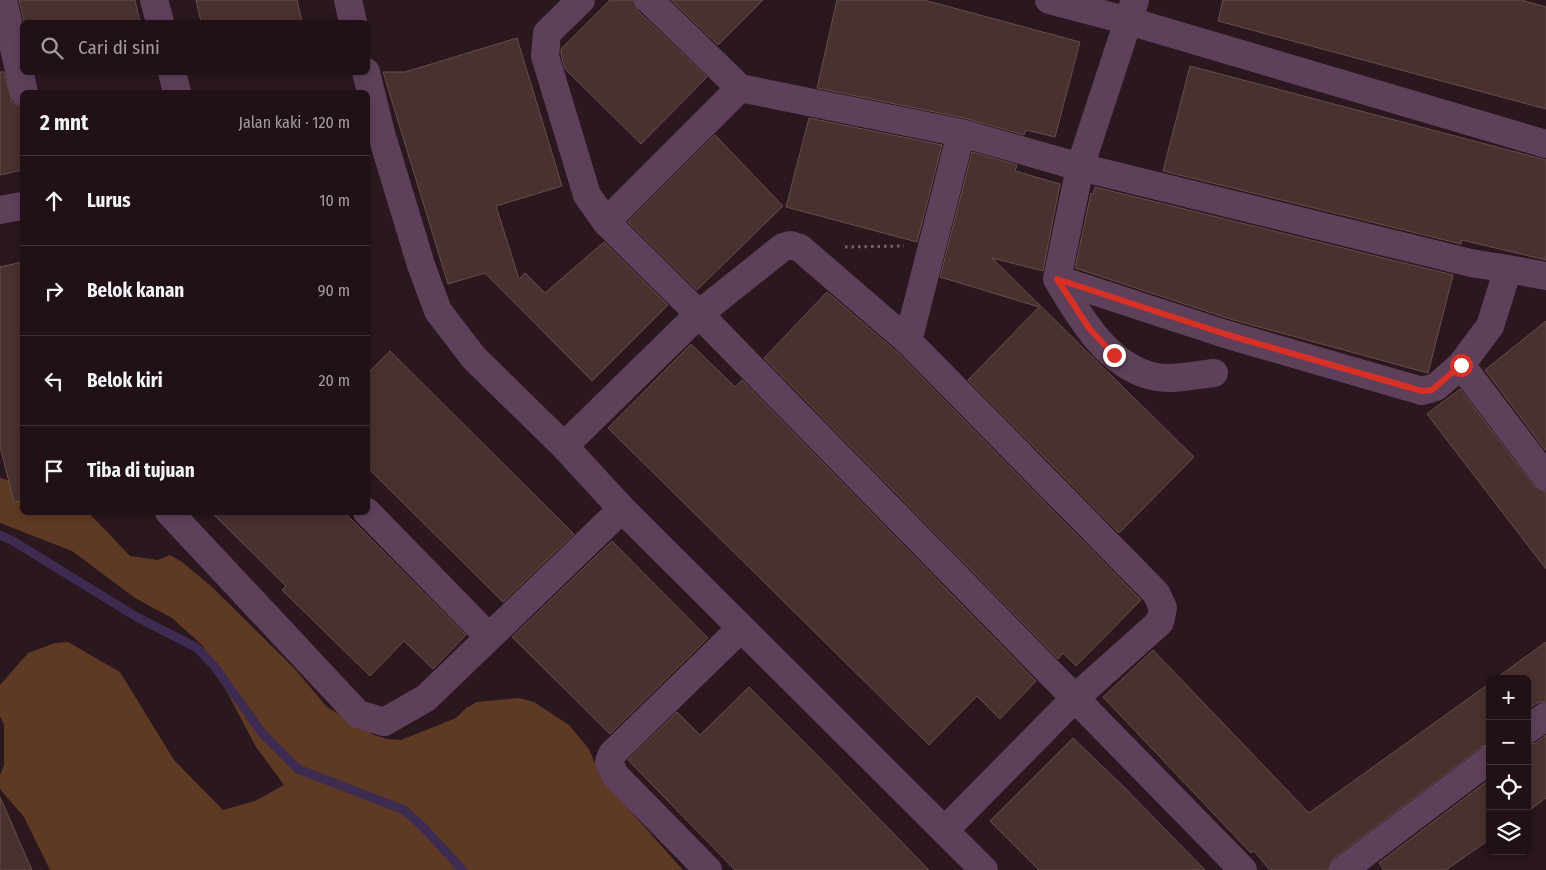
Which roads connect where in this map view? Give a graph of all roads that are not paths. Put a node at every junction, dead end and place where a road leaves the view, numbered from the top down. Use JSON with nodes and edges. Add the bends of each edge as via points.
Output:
{"nodes":[{"id":1,"x":3,"y":0,"type":"edge"},
{"id":2,"x":154,"y":0,"type":"edge"},
{"id":3,"x":348,"y":0,"type":"edge"},
{"id":4,"x":580,"y":0,"type":"edge"},
{"id":5,"x":649,"y":0,"type":"edge"},
{"id":6,"x":1049,"y":0,"type":"edge"},
{"id":7,"x":1132,"y":11,"type":"edge"},
{"id":8,"x":159,"y":20,"type":"edge"},
{"id":9,"x":353,"y":20,"type":"edge"},
{"id":10,"x":20,"y":74,"type":"edge"},
{"id":11,"x":20,"y":75,"type":"edge"},
{"id":12,"x":173,"y":75,"type":"edge"},
{"id":13,"x":366,"y":75,"type":"edge"},
{"id":14,"x":740,"y":88,"type":"junction"},
{"id":15,"x":24,"y":90,"type":"edge"},
{"id":16,"x":176,"y":90,"type":"edge"},
{"id":17,"x":368,"y":90,"type":"edge"},
{"id":18,"x":370,"y":103,"type":"edge"},
{"id":19,"x":961,"y":133,"type":"junction"},
{"id":20,"x":374,"y":134,"type":"edge"},
{"id":21,"x":1546,"y":144,"type":"edge"},
{"id":22,"x":1080,"y":167,"type":"junction"},
{"id":23,"x":20,"y":206,"type":"edge"},
{"id":24,"x":0,"y":210,"type":"edge"},
{"id":25,"x":606,"y":222,"type":"junction"},
{"id":26,"x":1508,"y":269,"type":"junction"},
{"id":27,"x":1546,"y":276,"type":"edge"},
{"id":28,"x":1057,"y":279,"type":"junction"},
{"id":29,"x":699,"y":314,"type":"junction"},
{"id":30,"x":908,"y":341,"type":"junction"},
{"id":31,"x":1461,"y":365,"type":"junction"},
{"id":32,"x":1214,"y":373,"type":"dead end"},
{"id":33,"x":564,"y":446,"type":"junction"},
{"id":34,"x":1546,"y":477,"type":"edge"},
{"id":35,"x":622,"y":509,"type":"junction"},
{"id":36,"x":172,"y":515,"type":"edge"},
{"id":37,"x":369,"y":515,"type":"edge"},
{"id":38,"x":741,"y":628,"type":"junction"},
{"id":39,"x":489,"y":637,"type":"junction"},
{"id":40,"x":1075,"y":698,"type":"junction"},
{"id":41,"x":1546,"y":716,"type":"edge"},
{"id":42,"x":1531,"y":727,"type":"edge"},
{"id":43,"x":1486,"y":762,"type":"edge"},
{"id":44,"x":945,"y":830,"type":"junction"},
{"id":45,"x":708,"y":870,"type":"edge"},
{"id":46,"x":984,"y":870,"type":"edge"},
{"id":47,"x":1243,"y":870,"type":"edge"},
{"id":48,"x":1344,"y":870,"type":"edge"}],
"edges":[{"from":1,"to":10,"type":"street"},
{"from":2,"to":8,"type":"street"},
{"from":3,"to":9,"type":"street"},
{"from":4,"to":25,"type":"street","via":[[547,33],[545,56],[581,179],[587,195]]},
{"from":5,"to":14,"type":"street"},
{"from":6,"to":7,"type":"street"},
{"from":7,"to":21,"type":"street"},
{"from":7,"to":22,"type":"street"},
{"from":11,"to":15,"type":"street"},
{"from":12,"to":16,"type":"street"},
{"from":13,"to":17,"type":"street"},
{"from":14,"to":19,"type":"street"},
{"from":14,"to":25,"type":"street"},
{"from":18,"to":20,"type":"street"},
{"from":19,"to":22,"type":"street"},
{"from":19,"to":30,"type":"street"},
{"from":20,"to":33,"type":"street","via":[[438,311],[474,358]]},
{"from":22,"to":26,"type":"street","via":[[1463,261]]},
{"from":22,"to":28,"type":"street"},
{"from":23,"to":24,"type":"street"},
{"from":25,"to":29,"type":"street"},
{"from":26,"to":27,"type":"street"},
{"from":26,"to":31,"type":"street","via":[[1490,326]]},
{"from":28,"to":31,"type":"street","via":[[1225,334],[1422,391],[1432,390]]},
{"from":28,"to":32,"type":"street","via":[[1089,328],[1114,355],[1135,370],[1154,377]]},
{"from":29,"to":30,"type":"street","via":[[783,247],[790,246],[800,248]]},
{"from":29,"to":33,"type":"street"},
{"from":29,"to":40,"type":"street"},
{"from":30,"to":40,"type":"street","via":[[1156,593],[1163,608],[1160,622]]},
{"from":31,"to":34,"type":"street"},
{"from":33,"to":35,"type":"street"},
{"from":35,"to":38,"type":"street"},
{"from":35,"to":39,"type":"street"},
{"from":36,"to":39,"type":"street","via":[[358,714],[384,722],[426,698]]},
{"from":37,"to":39,"type":"street"},
{"from":38,"to":44,"type":"street"},
{"from":38,"to":45,"type":"street","via":[[612,754],[609,762],[615,774]]},
{"from":40,"to":44,"type":"street"},
{"from":40,"to":47,"type":"street"},
{"from":41,"to":42,"type":"street"},
{"from":43,"to":48,"type":"street"},
{"from":44,"to":46,"type":"street"}]}
